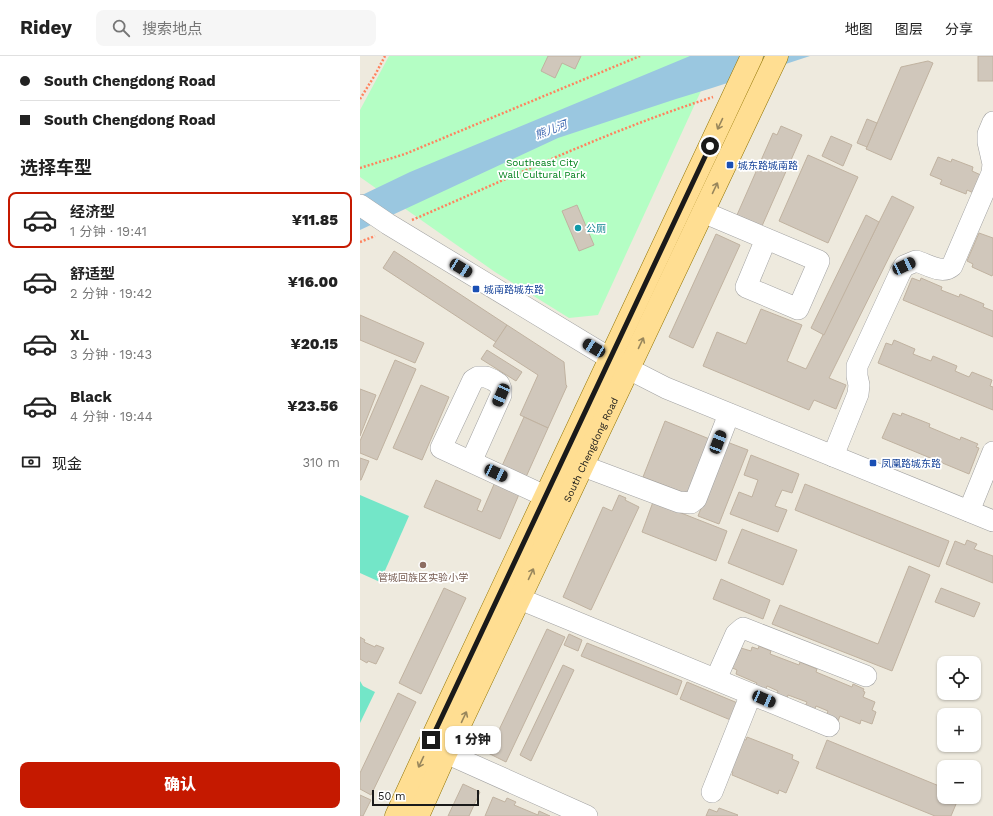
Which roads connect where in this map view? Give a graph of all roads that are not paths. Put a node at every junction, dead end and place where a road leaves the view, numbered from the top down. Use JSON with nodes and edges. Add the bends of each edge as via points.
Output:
{"nodes":[{"id":1,"x":752,"y":56,"type":"edge"},
{"id":2,"x":777,"y":56,"type":"edge"},
{"id":3,"x":993,"y":122,"type":"edge"},
{"id":4,"x":360,"y":205,"type":"edge"},
{"id":5,"x":703,"y":212,"type":"junction"},
{"id":6,"x":766,"y":239,"type":"dead end"},
{"id":7,"x":610,"y":358,"type":"junction"},
{"id":8,"x":629,"y":369,"type":"junction"},
{"id":9,"x":729,"y":414,"type":"junction"},
{"id":10,"x":993,"y":452,"type":"edge"},
{"id":11,"x":833,"y":456,"type":"junction"},
{"id":12,"x":471,"y":462,"type":"dead end"},
{"id":13,"x":583,"y":466,"type":"junction"},
{"id":14,"x":545,"y":496,"type":"junction"},
{"id":15,"x":969,"y":511,"type":"junction"},
{"id":16,"x":993,"y":521,"type":"edge"},
{"id":17,"x":520,"y":599,"type":"junction"},
{"id":18,"x":866,"y":676,"type":"dead end"},
{"id":19,"x":716,"y":679,"type":"junction"},
{"id":20,"x":751,"y":694,"type":"junction"},
{"id":21,"x":829,"y":726,"type":"dead end"},
{"id":22,"x":446,"y":753,"type":"junction"},
{"id":23,"x":712,"y":792,"type":"dead end"},
{"id":24,"x":396,"y":816,"type":"edge"},
{"id":25,"x":418,"y":816,"type":"edge"},
{"id":26,"x":587,"y":816,"type":"edge"}],
"edges":[{"from":1,"to":7,"type":"main road","name":"South Chengdong Road","one_way":true},
{"from":5,"to":2,"type":"main road","name":"South Chengdong Road","one_way":true},
{"from":3,"to":11,"type":"street","via":[[988,134],[992,173],[952,266],[941,270],[916,261],[904,266],[857,366],[858,394]]},
{"from":4,"to":7,"type":"street"},
{"from":5,"to":6,"type":"street"},
{"from":8,"to":5,"type":"main road","name":"South Chengdong Road","one_way":true},
{"from":7,"to":8,"type":"street"},
{"from":7,"to":14,"type":"main road","name":"South Chengdong Road"},
{"from":8,"to":9,"type":"street","via":[[666,388]]},
{"from":8,"to":13,"type":"main road","name":"South Chengdong Road"},
{"from":9,"to":11,"type":"street"},
{"from":9,"to":13,"type":"street","via":[[696,499],[691,503],[679,502]]},
{"from":10,"to":15,"type":"street"},
{"from":11,"to":15,"type":"street"},
{"from":12,"to":14,"type":"street"},
{"from":17,"to":13,"type":"main road","name":"South Chengdong Road","one_way":true},
{"from":14,"to":24,"type":"main road","name":"South Chengdong Road","one_way":true},
{"from":15,"to":16,"type":"street"},
{"from":17,"to":19,"type":"street"},
{"from":22,"to":17,"type":"main road","name":"South Chengdong Road","one_way":true},
{"from":18,"to":19,"type":"street","via":[[743,628],[736,634]]},
{"from":19,"to":20,"type":"street"},
{"from":20,"to":21,"type":"street"},
{"from":20,"to":23,"type":"street"},
{"from":22,"to":25,"type":"main road","name":"South Chengdong Road"},
{"from":22,"to":26,"type":"street"}]}
